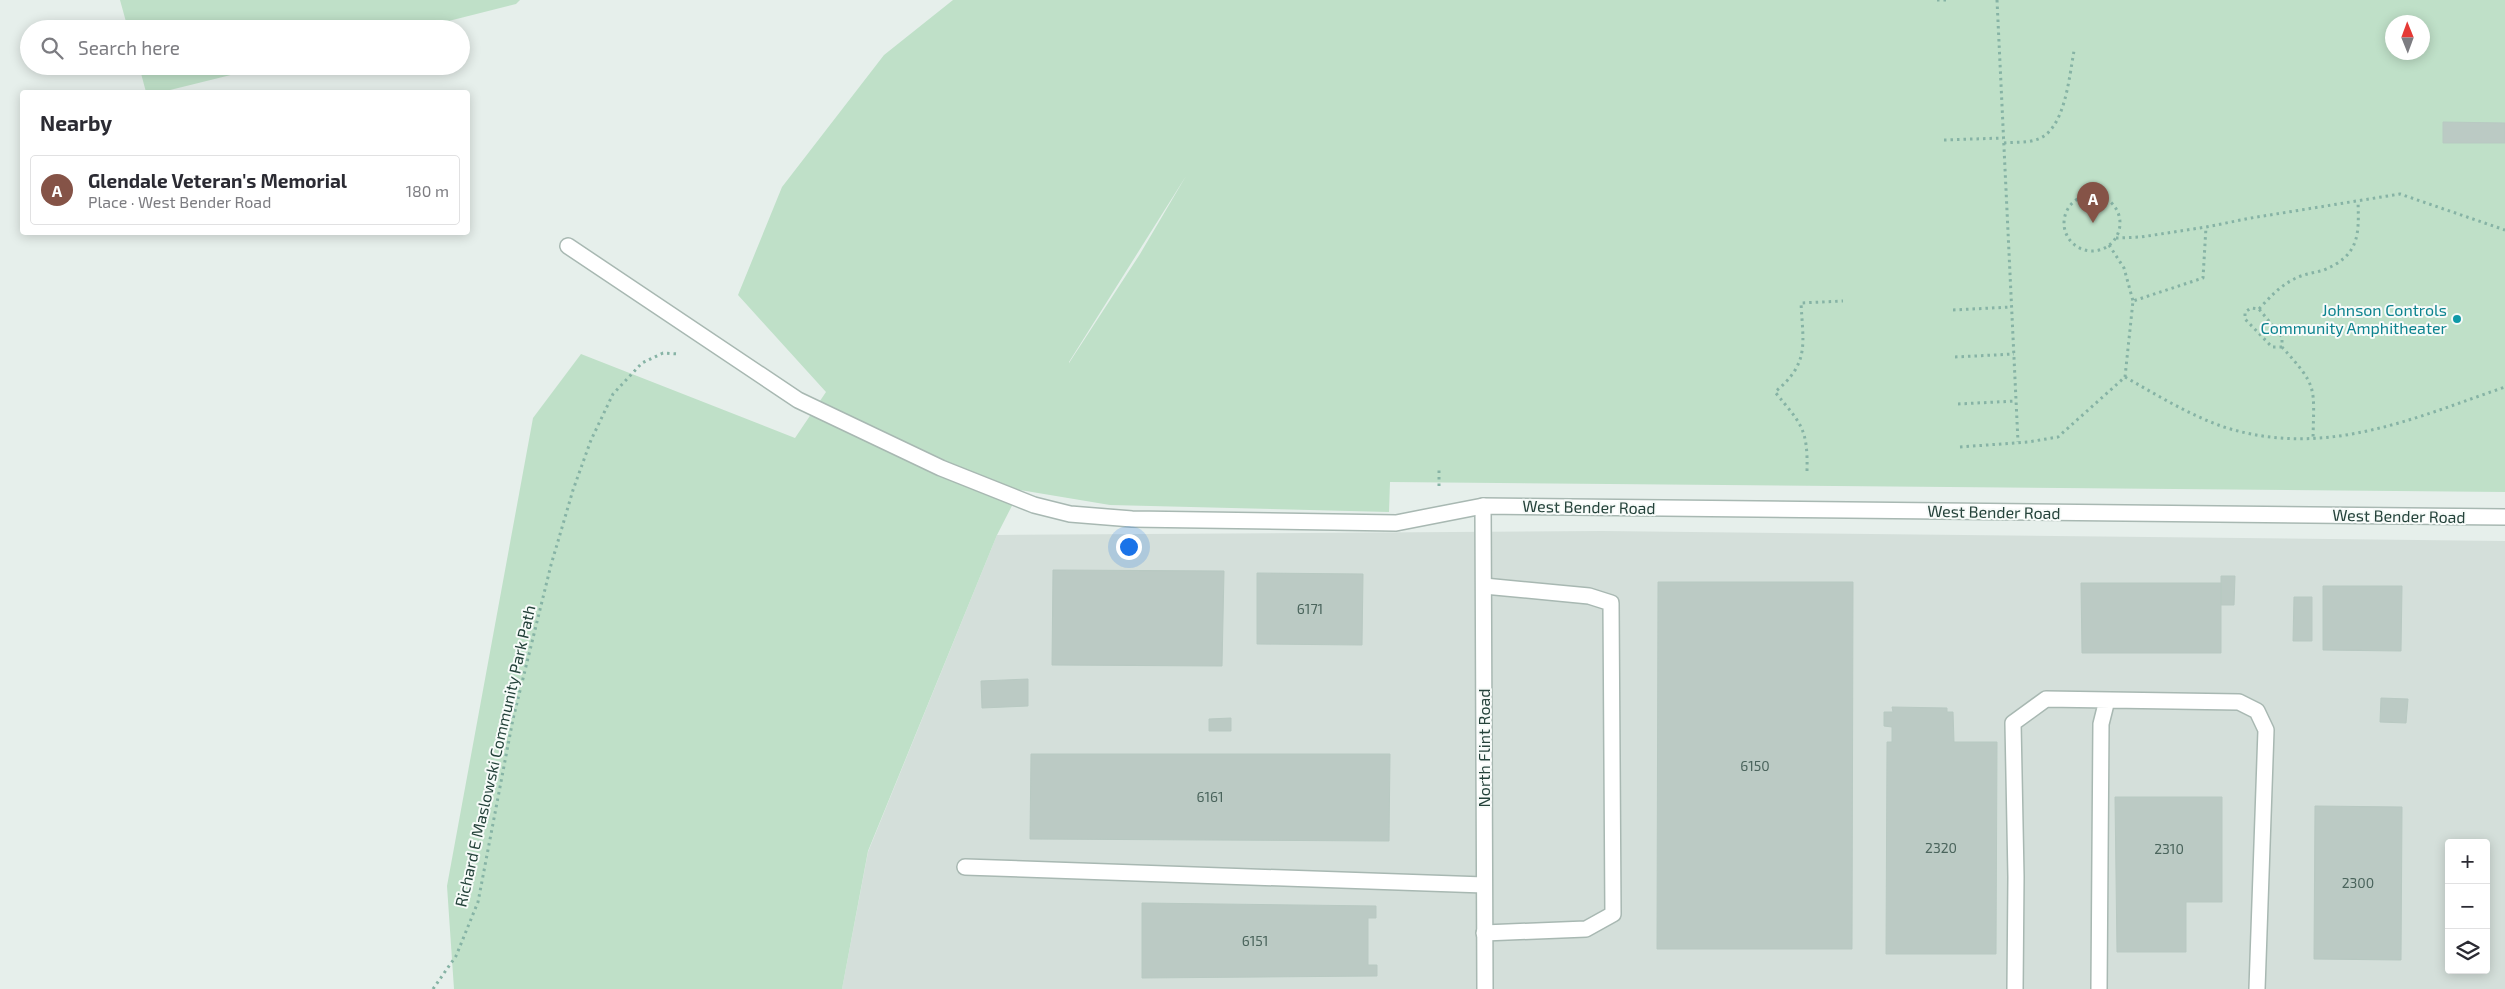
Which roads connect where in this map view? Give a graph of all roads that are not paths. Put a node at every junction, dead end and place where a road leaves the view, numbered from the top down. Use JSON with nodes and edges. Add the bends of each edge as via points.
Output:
{"nodes":[{"id":1,"x":568,"y":246,"type":"dead end"},
{"id":2,"x":1484,"y":506,"type":"junction"},
{"id":3,"x":2505,"y":517,"type":"edge"},
{"id":4,"x":1484,"y":586,"type":"junction"},
{"id":5,"x":2107,"y":700,"type":"junction"},
{"id":6,"x":965,"y":867,"type":"dead end"},
{"id":7,"x":1484,"y":884,"type":"junction"},
{"id":8,"x":1484,"y":933,"type":"junction"},
{"id":9,"x":2015,"y":982,"type":"edge"},
{"id":10,"x":2099,"y":982,"type":"edge"},
{"id":11,"x":1485,"y":989,"type":"edge"},
{"id":12,"x":2257,"y":989,"type":"edge"}],
"edges":[{"from":1,"to":2,"type":"street","name":"West Bender Road","via":[[798,400],[941,468],[1034,505],[1070,514],[1132,519],[1396,523]]},
{"from":2,"to":3,"type":"street","name":"West Bender Road"},
{"from":2,"to":4,"type":"street","name":"North Flint Road"},
{"from":4,"to":7,"type":"street","name":"North Flint Road"},
{"from":4,"to":8,"type":"street","via":[[1589,596],[1611,603],[1613,914],[1586,929]]},
{"from":5,"to":9,"type":"street","via":[[2046,699],[2013,723]]},
{"from":5,"to":10,"type":"street","via":[[2101,724]]},
{"from":5,"to":12,"type":"street","via":[[2239,702],[2257,711],[2266,730]]},
{"from":6,"to":7,"type":"street"},
{"from":7,"to":8,"type":"street","name":"North Flint Road"},
{"from":8,"to":11,"type":"street","name":"North Flint Road"}]}
